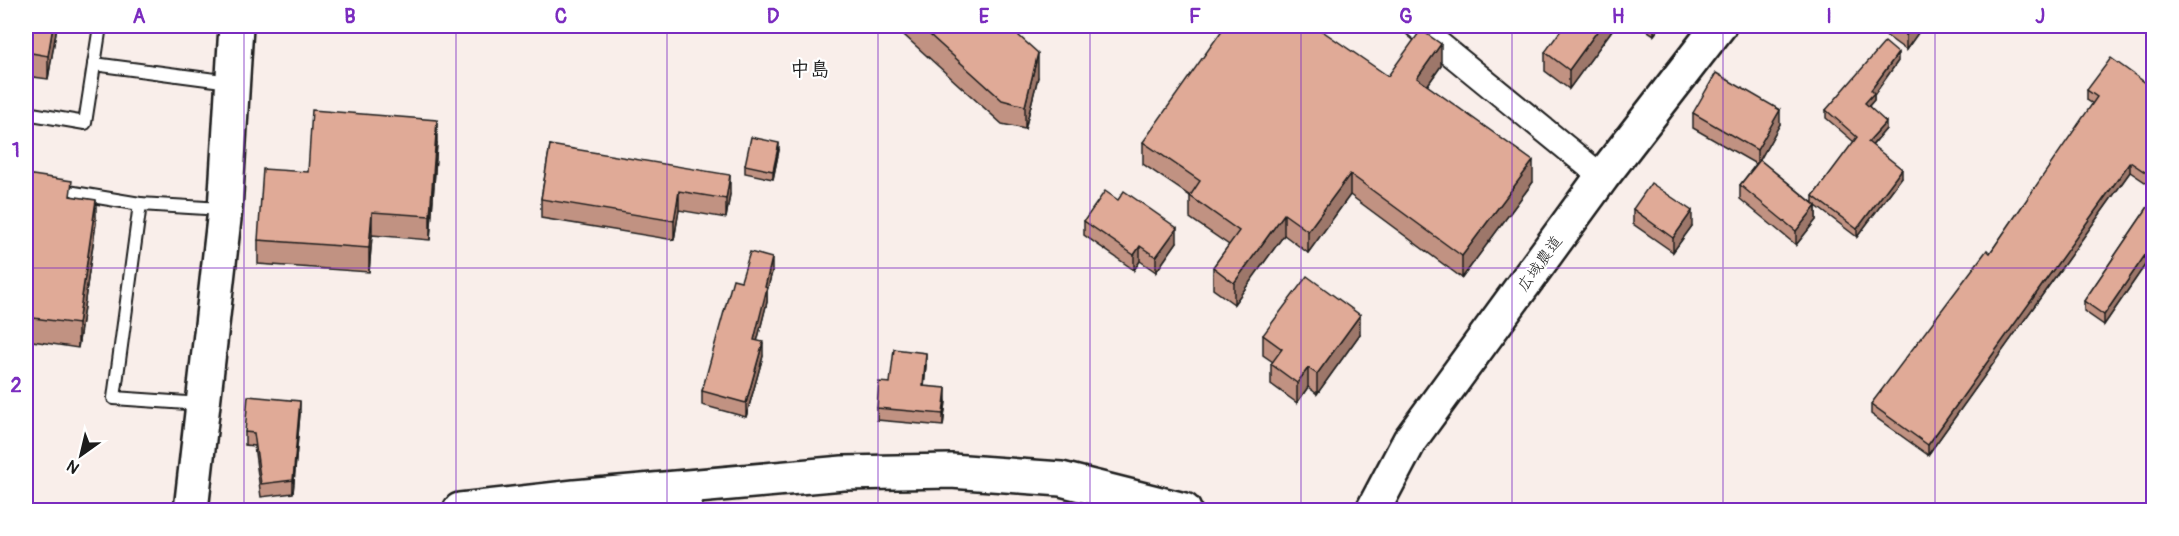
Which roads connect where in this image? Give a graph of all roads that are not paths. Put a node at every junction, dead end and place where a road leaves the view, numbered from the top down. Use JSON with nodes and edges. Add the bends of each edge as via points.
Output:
{"nodes":[{"id":1,"x":100,"y":26,"type":"edge"},
{"id":2,"x":236,"y":26,"type":"edge"},
{"id":3,"x":1417,"y":26,"type":"edge"},
{"id":4,"x":1719,"y":26,"type":"edge"},
{"id":5,"x":94,"y":64,"type":"junction"},
{"id":6,"x":234,"y":83,"type":"junction"},
{"id":7,"x":26,"y":113,"type":"edge"},
{"id":8,"x":1602,"y":177,"type":"junction"},
{"id":9,"x":26,"y":185,"type":"edge"},
{"id":10,"x":140,"y":204,"type":"junction"},
{"id":11,"x":225,"y":210,"type":"junction"},
{"id":12,"x":203,"y":404,"type":"junction"},
{"id":13,"x":690,"y":499,"type":"edge"},
{"id":14,"x":191,"y":510,"type":"edge"},
{"id":15,"x":460,"y":510,"type":"edge"},
{"id":16,"x":1184,"y":510,"type":"edge"},
{"id":17,"x":1373,"y":510,"type":"edge"}],
"edges":[{"from":1,"to":5,"type":"lane"},
{"from":2,"to":6,"type":"street"},
{"from":3,"to":8,"type":"street"},
{"from":4,"to":8,"type":"street","name":"広域農道"},
{"from":5,"to":6,"type":"lane"},
{"from":5,"to":7,"type":"lane","via":[[85,123]]},
{"from":6,"to":11,"type":"street"},
{"from":8,"to":17,"type":"street","name":"広域農道","via":[[1410,440]]},
{"from":9,"to":10,"type":"lane"},
{"from":10,"to":11,"type":"lane"},
{"from":10,"to":12,"type":"lane","via":[[114,398]]},
{"from":11,"to":12,"type":"street"},
{"from":12,"to":14,"type":"street"},
{"from":13,"to":15,"type":"street","via":[[575,497]]},
{"from":13,"to":16,"type":"street","via":[[843,473],[951,471],[1061,479]]}]}
